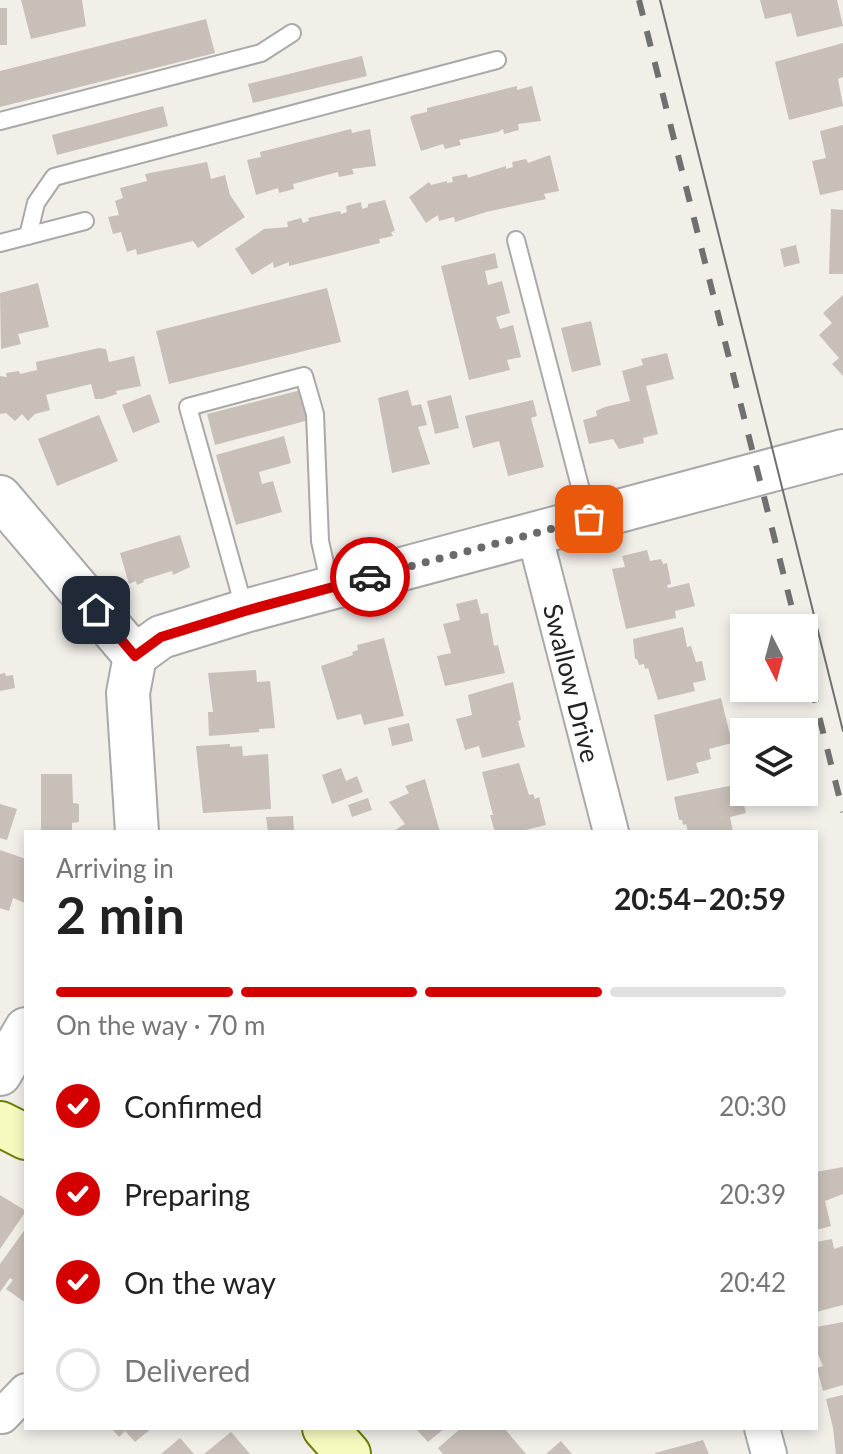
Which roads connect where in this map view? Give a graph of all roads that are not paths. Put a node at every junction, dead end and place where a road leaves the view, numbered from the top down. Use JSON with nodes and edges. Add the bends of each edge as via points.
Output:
{"nodes":[{"id":1,"x":292,"y":33,"type":"dead end"},
{"id":2,"x":497,"y":60,"type":"dead end"},
{"id":3,"x":0,"y":121,"type":"edge"},
{"id":4,"x":85,"y":221,"type":"dead end"},
{"id":5,"x":28,"y":236,"type":"junction"},
{"id":6,"x":516,"y":240,"type":"dead end"},
{"id":7,"x":0,"y":243,"type":"edge"},
{"id":8,"x":843,"y":451,"type":"edge"},
{"id":9,"x":0,"y":497,"type":"edge"},
{"id":10,"x":589,"y":519,"type":"junction"},
{"id":11,"x":534,"y":533,"type":"junction"},
{"id":12,"x":331,"y":588,"type":"junction"},
{"id":13,"x":245,"y":611,"type":"junction"},
{"id":14,"x":135,"y":656,"type":"junction"},
{"id":15,"x":137,"y":830,"type":"edge"},
{"id":16,"x":610,"y":830,"type":"edge"},
{"id":17,"x":24,"y":1032,"type":"edge"},
{"id":18,"x":0,"y":1074,"type":"edge"},
{"id":19,"x":0,"y":1124,"type":"edge"},
{"id":20,"x":24,"y":1136,"type":"edge"},
{"id":21,"x":24,"y":1393,"type":"edge"},
{"id":22,"x":2,"y":1416,"type":"dead end"},
{"id":23,"x":327,"y":1430,"type":"edge"},
{"id":24,"x":763,"y":1430,"type":"edge"},
{"id":25,"x":348,"y":1454,"type":"edge"},
{"id":26,"x":769,"y":1454,"type":"edge"}],
"edges":[{"from":1,"to":3,"type":"lane","via":[[261,53]]},
{"from":2,"to":5,"type":"lane","via":[[54,177],[36,203]]},
{"from":4,"to":5,"type":"lane"},
{"from":5,"to":7,"type":"lane"},
{"from":6,"to":10,"type":"lane"},
{"from":8,"to":10,"type":"street"},
{"from":9,"to":14,"type":"street"},
{"from":10,"to":11,"type":"street"},
{"from":11,"to":12,"type":"street"},
{"from":11,"to":16,"type":"street","name":"Swallow Drive"},
{"from":12,"to":13,"type":"street"},
{"from":12,"to":13,"type":"lane","via":[[320,541],[315,414],[304,376],[188,407]]},
{"from":13,"to":14,"type":"street","via":[[161,637]]},
{"from":14,"to":15,"type":"street","via":[[128,693]]},
{"from":17,"to":18,"type":"street"},
{"from":19,"to":20,"type":"main road"},
{"from":21,"to":22,"type":"street"},
{"from":23,"to":25,"type":"main road"},
{"from":24,"to":26,"type":"street"}]}
